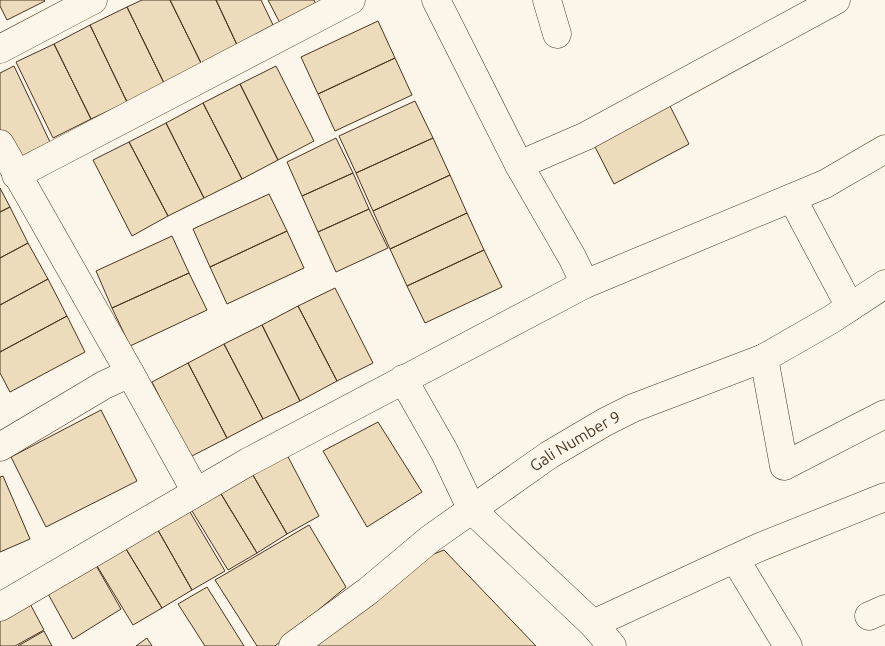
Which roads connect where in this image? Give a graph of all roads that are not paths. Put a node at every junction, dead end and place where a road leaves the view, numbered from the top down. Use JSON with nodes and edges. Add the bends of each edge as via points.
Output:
{"nodes":[{"id":1,"x":94,"y":0,"type":"edge"},
{"id":2,"x":350,"y":0,"type":"edge"},
{"id":3,"x":436,"y":0,"type":"edge"},
{"id":4,"x":836,"y":0,"type":"edge"},
{"id":5,"x":549,"y":1,"type":"edge"},
{"id":6,"x":557,"y":34,"type":"dead end"},
{"id":7,"x":0,"y":49,"type":"edge"},
{"id":8,"x":0,"y":144,"type":"edge"},
{"id":9,"x":885,"y":149,"type":"edge"},
{"id":10,"x":519,"y":165,"type":"junction"},
{"id":11,"x":16,"y":175,"type":"junction"},
{"id":12,"x":792,"y":198,"type":"junction"},
{"id":13,"x":585,"y":284,"type":"junction"},
{"id":14,"x":885,"y":284,"type":"edge"},
{"id":15,"x":850,"y":307,"type":"junction"},
{"id":16,"x":764,"y":358,"type":"junction"},
{"id":17,"x":130,"y":373,"type":"junction"},
{"id":18,"x":403,"y":379,"type":"junction"},
{"id":19,"x":885,"y":414,"type":"edge"},
{"id":20,"x":0,"y":447,"type":"edge"},
{"id":21,"x":196,"y":492,"type":"junction"},
{"id":22,"x":885,"y":497,"type":"edge"},
{"id":23,"x":472,"y":510,"type":"junction"},
{"id":24,"x":735,"y":559,"type":"junction"},
{"id":25,"x":0,"y":607,"type":"edge"},
{"id":26,"x":593,"y":624,"type":"junction"},
{"id":27,"x":293,"y":646,"type":"edge"},
{"id":28,"x":612,"y":646,"type":"edge"},
{"id":29,"x":788,"y":646,"type":"edge"}],
"edges":[{"from":1,"to":7,"type":"street"},
{"from":2,"to":11,"type":"street"},
{"from":3,"to":10,"type":"street"},
{"from":4,"to":10,"type":"street","via":[[586,136]]},
{"from":5,"to":6,"type":"street"},
{"from":8,"to":11,"type":"street"},
{"from":9,"to":12,"type":"street","via":[[825,184]]},
{"from":10,"to":13,"type":"street"},
{"from":11,"to":17,"type":"street"},
{"from":12,"to":13,"type":"street"},
{"from":12,"to":15,"type":"street"},
{"from":13,"to":18,"type":"street"},
{"from":14,"to":15,"type":"street","name":"Gali Number 9"},
{"from":15,"to":16,"type":"street","name":"Gali Number 9"},
{"from":16,"to":19,"type":"street","via":[[784,466]]},
{"from":16,"to":23,"type":"street","name":"Gali Number 9","via":[[633,408],[605,422],[549,455]]},
{"from":17,"to":20,"type":"street"},
{"from":17,"to":21,"type":"street"},
{"from":18,"to":21,"type":"street"},
{"from":18,"to":23,"type":"street","via":[[445,453]]},
{"from":21,"to":25,"type":"street"},
{"from":22,"to":24,"type":"street"},
{"from":23,"to":26,"type":"street"},
{"from":23,"to":27,"type":"street","name":"Gali Number 9"},
{"from":24,"to":26,"type":"street"},
{"from":24,"to":29,"type":"street"},
{"from":26,"to":28,"type":"street"}]}
